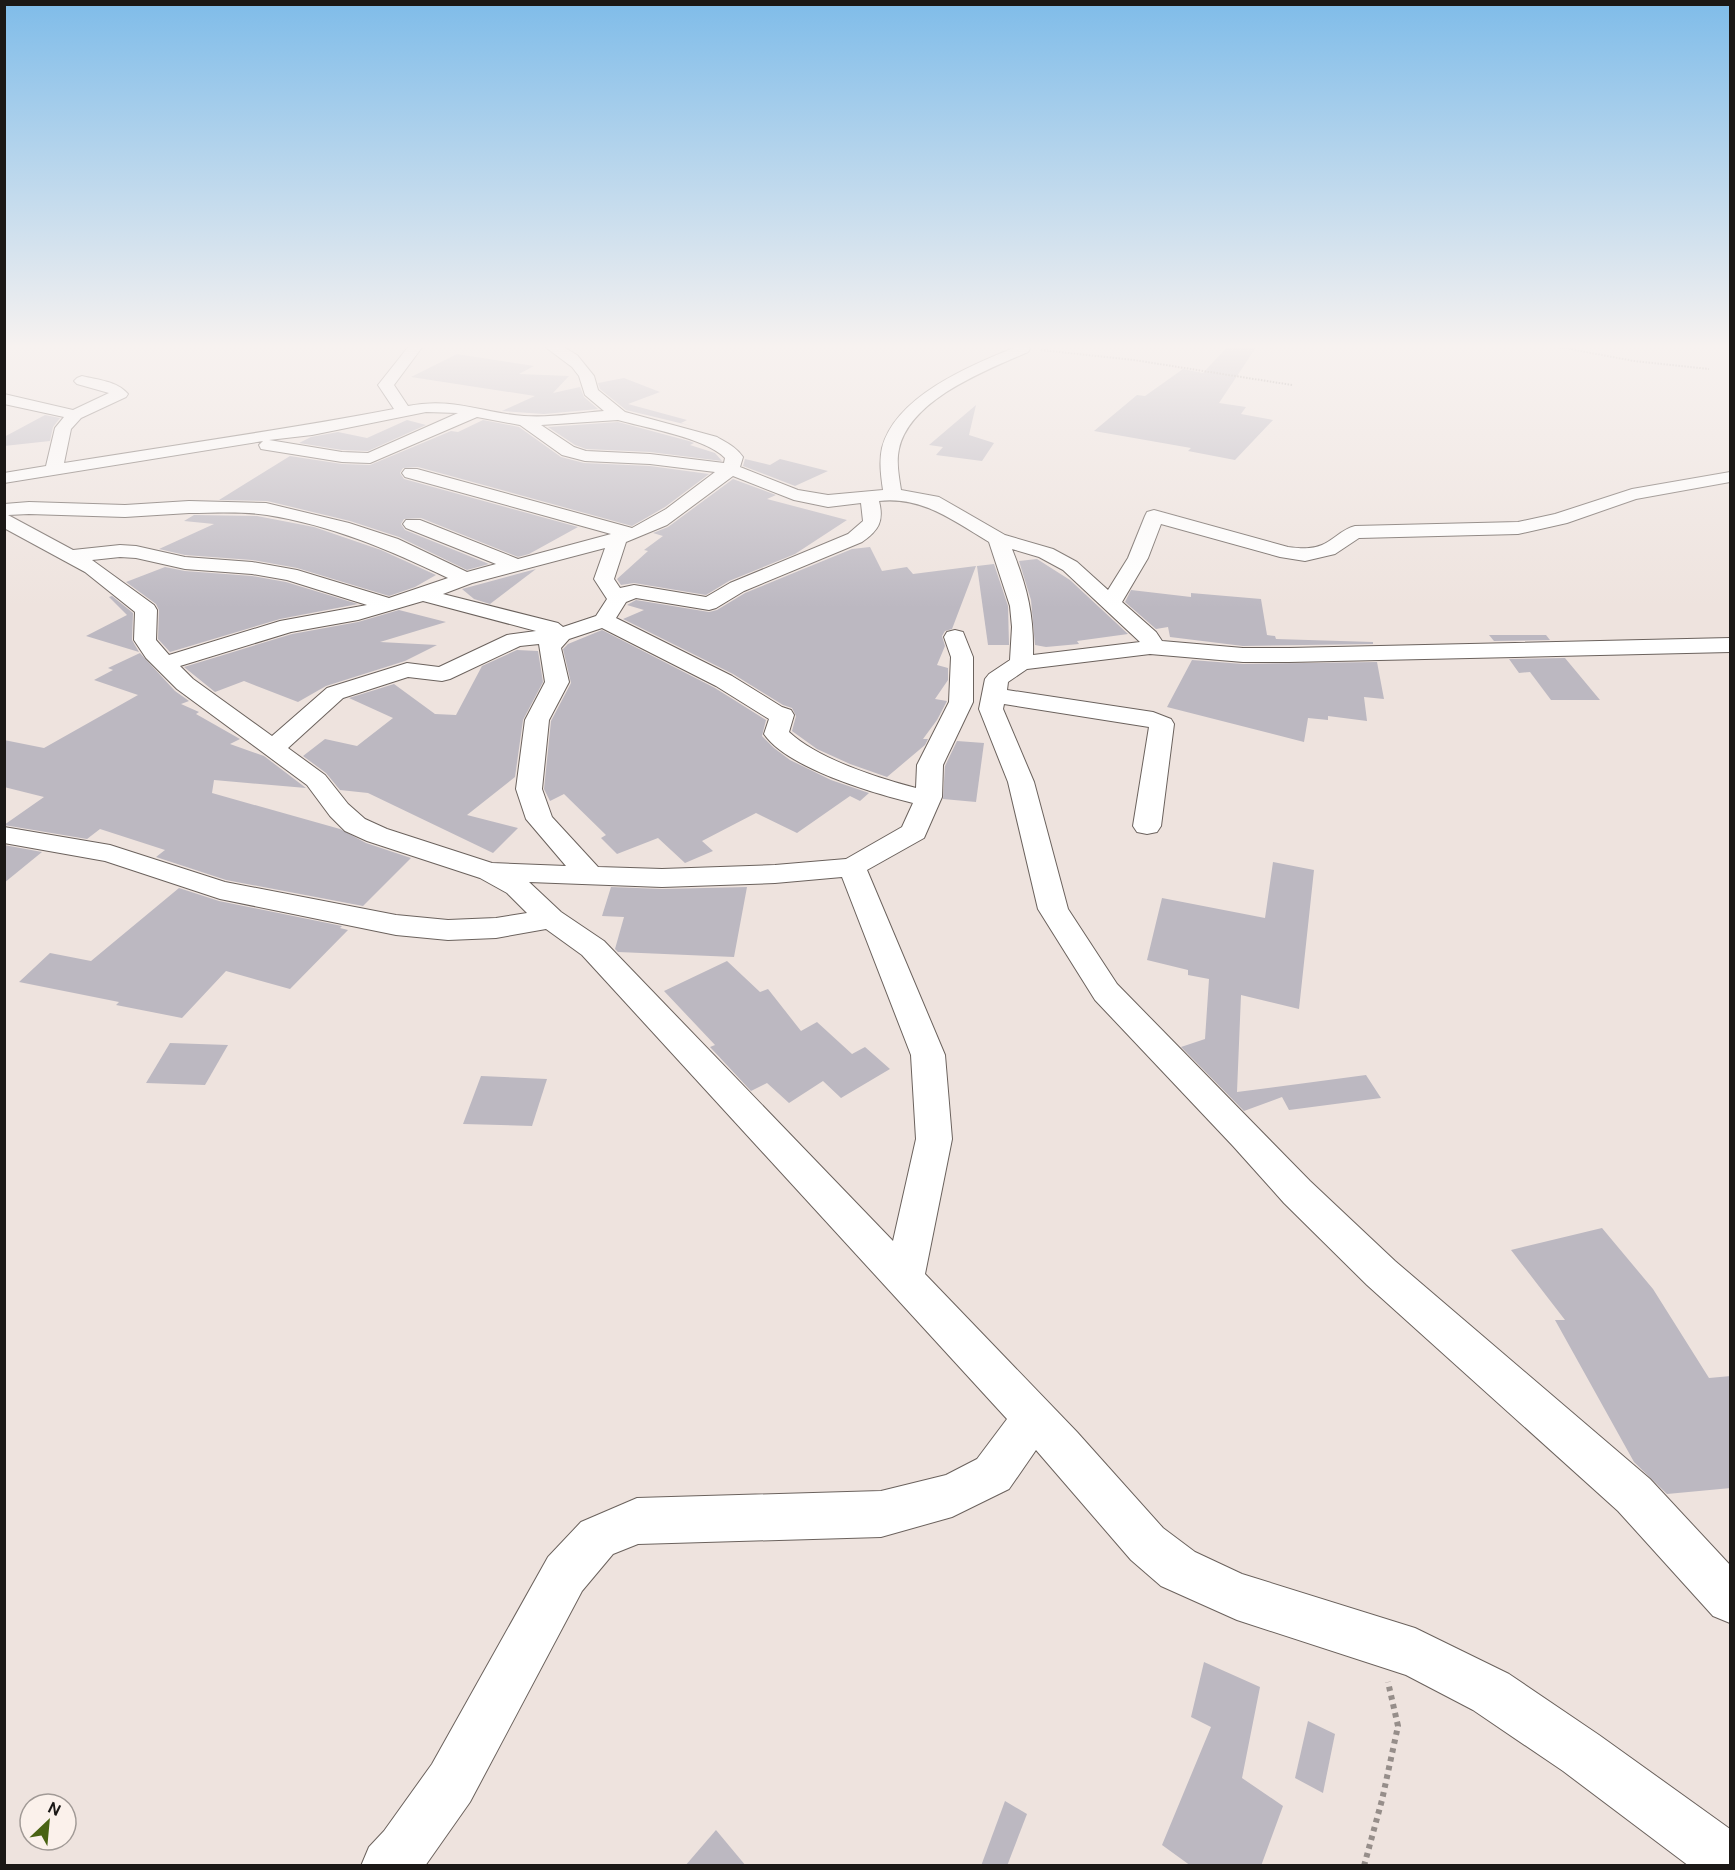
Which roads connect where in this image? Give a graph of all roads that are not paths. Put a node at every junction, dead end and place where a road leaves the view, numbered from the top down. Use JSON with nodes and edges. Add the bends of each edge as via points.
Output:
{"nodes":[{"id":1,"x":62,"y":433,"type":"edge"},
{"id":2,"x":285,"y":433,"type":"edge"},
{"id":3,"x":424,"y":433,"type":"edge"},
{"id":4,"x":543,"y":433,"type":"edge"},
{"id":5,"x":682,"y":433,"type":"edge"},
{"id":6,"x":898,"y":433,"type":"edge"},
{"id":7,"x":238,"y":439,"type":"junction"},
{"id":8,"x":731,"y":469,"type":"junction"},
{"id":9,"x":54,"y":471,"type":"junction"},
{"id":10,"x":411,"y":473,"type":"dead end"},
{"id":11,"x":1731,"y":477,"type":"edge"},
{"id":12,"x":4,"y":478,"type":"edge"},
{"id":13,"x":892,"y":494,"type":"junction"},
{"id":14,"x":869,"y":497,"type":"junction"},
{"id":15,"x":4,"y":510,"type":"edge"},
{"id":16,"x":4,"y":520,"type":"edge"},
{"id":17,"x":413,"y":524,"type":"dead end"},
{"id":18,"x":626,"y":536,"type":"junction"},
{"id":19,"x":998,"y":539,"type":"junction"},
{"id":20,"x":70,"y":556,"type":"junction"},
{"id":21,"x":518,"y":566,"type":"junction"},
{"id":22,"x":465,"y":579,"type":"junction"},
{"id":23,"x":422,"y":595,"type":"junction"},
{"id":24,"x":618,"y":598,"type":"junction"},
{"id":25,"x":1111,"y":603,"type":"junction"},
{"id":26,"x":390,"y":605,"type":"junction"},
{"id":27,"x":604,"y":620,"type":"junction"},
{"id":28,"x":560,"y":635,"type":"junction"},
{"id":29,"x":955,"y":637,"type":"dead end"},
{"id":30,"x":1731,"y":645,"type":"edge"},
{"id":31,"x":1150,"y":647,"type":"junction"},
{"id":32,"x":165,"y":663,"type":"junction"},
{"id":33,"x":1021,"y":663,"type":"junction"},
{"id":34,"x":993,"y":695,"type":"junction"},
{"id":35,"x":273,"y":748,"type":"junction"},
{"id":36,"x":929,"y":797,"type":"junction"},
{"id":37,"x":1147,"y":826,"type":"dead end"},
{"id":38,"x":4,"y":835,"type":"edge"},
{"id":39,"x":852,"y":867,"type":"junction"},
{"id":40,"x":490,"y":872,"type":"junction"},
{"id":41,"x":589,"y":874,"type":"junction"},
{"id":42,"x":551,"y":919,"type":"junction"},
{"id":43,"x":904,"y":1279,"type":"junction"},
{"id":44,"x":1034,"y":1418,"type":"junction"},
{"id":45,"x":1731,"y":1599,"type":"edge"},
{"id":46,"x":1731,"y":1862,"type":"edge"},
{"id":47,"x":388,"y":1866,"type":"edge"}],
"edges":[{"from":1,"to":9,"type":"street"},
{"from":2,"to":7,"type":"street"},
{"from":3,"to":7,"type":"street","via":[[388,452],[359,459]]},
{"from":4,"to":8,"type":"street","via":[[568,451],[585,456]]},
{"from":5,"to":8,"type":"street","via":[[725,448],[734,457]]},
{"from":6,"to":13,"type":"street","via":[[889,459]]},
{"from":7,"to":9,"type":"street"},
{"from":8,"to":14,"type":"street","via":[[794,495],[828,501]]},
{"from":8,"to":18,"type":"street","via":[[675,513]]},
{"from":9,"to":12,"type":"street"},
{"from":10,"to":18,"type":"street"},
{"from":11,"to":25,"type":"street","via":[[1632,494],[1560,519],[1518,528],[1355,532],[1328,550],[1305,555],[1154,516],[1138,558]]},
{"from":13,"to":14,"type":"street"},
{"from":13,"to":19,"type":"street","via":[[932,501]]},
{"from":14,"to":24,"type":"street","via":[[874,521],[863,533],[737,587],[710,604],[634,591]]},
{"from":15,"to":22,"type":"street","via":[[266,509],[391,543]]},
{"from":16,"to":20,"type":"street"},
{"from":17,"to":21,"type":"street"},
{"from":18,"to":21,"type":"street"},
{"from":18,"to":24,"type":"street","via":[[604,579]]},
{"from":19,"to":25,"type":"street","via":[[1046,553],[1070,566]]},
{"from":19,"to":33,"type":"street","via":[[1012,571],[1020,606]]},
{"from":20,"to":26,"type":"street","via":[[136,552],[185,563],[252,568],[290,574]]},
{"from":20,"to":32,"type":"street","via":[[146,610],[145,640]]},
{"from":21,"to":22,"type":"street"},
{"from":22,"to":23,"type":"street"},
{"from":23,"to":26,"type":"street"},
{"from":23,"to":28,"type":"street","via":[[550,628]]},
{"from":24,"to":27,"type":"street"},
{"from":25,"to":31,"type":"street","via":[[1148,637]]},
{"from":26,"to":32,"type":"street","via":[[288,626]]},
{"from":27,"to":28,"type":"street"},
{"from":27,"to":36,"type":"street","via":[[782,715],[776,734],[796,750],[888,788]]},
{"from":28,"to":35,"type":"street","via":[[515,640],[442,674],[407,670],[335,693]]},
{"from":28,"to":41,"type":"street","via":[[549,646],[557,682],[537,720],[529,789],[539,819]]},
{"from":29,"to":36,"type":"street","via":[[962,657],[961,702],[930,765]]},
{"from":30,"to":31,"type":"street","via":[[1266,655]]},
{"from":31,"to":33,"type":"street"},
{"from":32,"to":35,"type":"street","via":[[185,684]]},
{"from":33,"to":34,"type":"street","via":[[997,679]]},
{"from":34,"to":37,"type":"street","via":[[1153,719],[1162,724]]},
{"from":34,"to":45,"type":"street","via":[[991,709],[1021,783],[1053,909],[1106,992],[1297,1192],[1381,1273],[1634,1495]]},
{"from":35,"to":40,"type":"street","via":[[316,780],[355,825]]},
{"from":36,"to":39,"type":"street","via":[[914,832]]},
{"from":38,"to":42,"type":"street","via":[[110,853],[220,890],[396,925],[448,930],[496,928]]},
{"from":39,"to":41,"type":"street","via":[[662,878]]},
{"from":39,"to":43,"type":"street","via":[[928,1054],[934,1139]]},
{"from":40,"to":41,"type":"street"},
{"from":40,"to":42,"type":"street","via":[[517,887]]},
{"from":42,"to":43,"type":"street","via":[[593,948]]},
{"from":43,"to":44,"type":"street"},
{"from":44,"to":46,"type":"street","via":[[1147,1545],[1178,1569],[1237,1596],[1415,1653],[1491,1692]]},
{"from":44,"to":47,"type":"street","via":[[993,1474],[942,1498],[881,1514],[637,1521],[597,1538],[565,1574],[451,1783]]}]}
